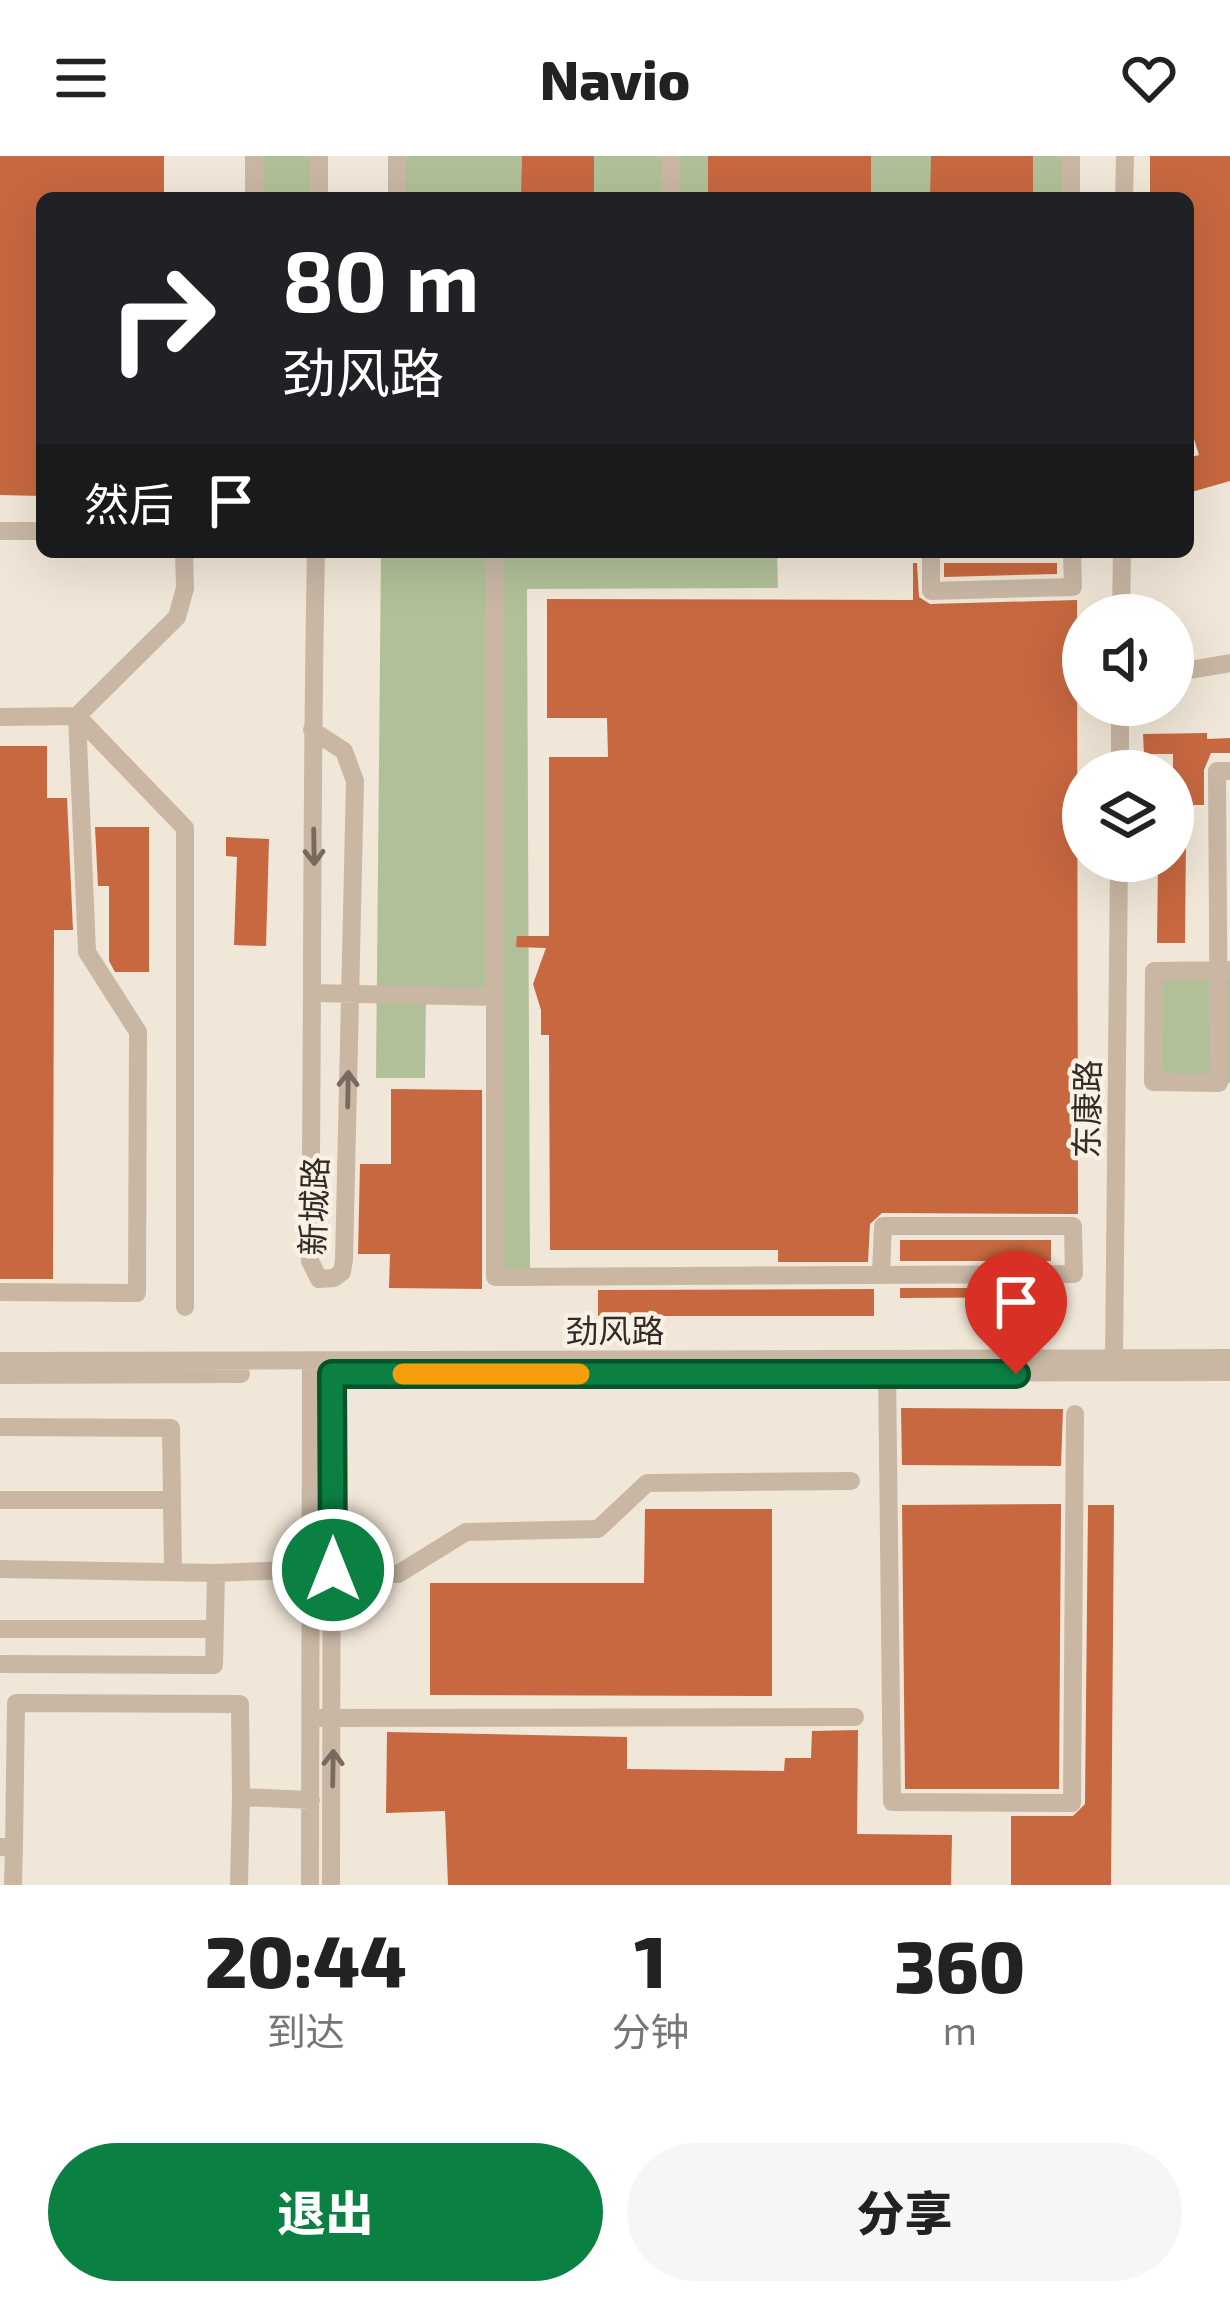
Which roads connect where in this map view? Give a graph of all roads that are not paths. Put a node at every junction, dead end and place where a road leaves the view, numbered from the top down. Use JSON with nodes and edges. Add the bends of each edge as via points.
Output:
{"nodes":[{"id":1,"x":254,"y":156,"type":"edge"},
{"id":2,"x":319,"y":156,"type":"edge"},
{"id":3,"x":397,"y":156,"type":"edge"},
{"id":4,"x":670,"y":156,"type":"edge"},
{"id":5,"x":1071,"y":156,"type":"edge"},
{"id":6,"x":1125,"y":156,"type":"edge"},
{"id":7,"x":254,"y":192,"type":"edge"},
{"id":8,"x":319,"y":192,"type":"edge"},
{"id":9,"x":397,"y":192,"type":"edge"},
{"id":10,"x":670,"y":192,"type":"edge"},
{"id":11,"x":1071,"y":192,"type":"edge"},
{"id":12,"x":1124,"y":192,"type":"edge"},
{"id":13,"x":0,"y":531,"type":"edge"},
{"id":14,"x":36,"y":531,"type":"edge"},
{"id":15,"x":184,"y":558,"type":"edge"},
{"id":16,"x":316,"y":558,"type":"edge"},
{"id":17,"x":495,"y":558,"type":"edge"},
{"id":18,"x":931,"y":558,"type":"edge"},
{"id":19,"x":1072,"y":558,"type":"edge"},
{"id":20,"x":1122,"y":558,"type":"edge"},
{"id":21,"x":1121,"y":594,"type":"edge"},
{"id":22,"x":1230,"y":663,"type":"edge"},
{"id":23,"x":1194,"y":669,"type":"edge"},
{"id":24,"x":77,"y":716,"type":"junction"},
{"id":25,"x":0,"y":717,"type":"edge"},
{"id":26,"x":312,"y":730,"type":"junction"},
{"id":27,"x":1230,"y":771,"type":"edge"},
{"id":28,"x":1119,"y":882,"type":"edge"},
{"id":29,"x":1224,"y":970,"type":"edge"},
{"id":30,"x":314,"y":993,"type":"junction"},
{"id":31,"x":350,"y":994,"type":"junction"},
{"id":32,"x":494,"y":997,"type":"junction"},
{"id":33,"x":881,"y":1273,"type":"junction"},
{"id":34,"x":0,"y":1292,"type":"edge"},
{"id":35,"x":184,"y":1306,"type":"dead end"},
{"id":36,"x":1230,"y":1358,"type":"edge"},
{"id":37,"x":1114,"y":1359,"type":"junction"},
{"id":38,"x":0,"y":1361,"type":"edge"},
{"id":39,"x":311,"y":1368,"type":"junction"},
{"id":40,"x":332,"y":1368,"type":"junction"},
{"id":41,"x":887,"y":1368,"type":"junction"},
{"id":42,"x":1230,"y":1372,"type":"edge"},
{"id":43,"x":0,"y":1375,"type":"edge"},
{"id":44,"x":1075,"y":1414,"type":"dead end"},
{"id":45,"x":0,"y":1427,"type":"edge"},
{"id":46,"x":851,"y":1481,"type":"dead end"},
{"id":47,"x":0,"y":1500,"type":"edge"},
{"id":48,"x":172,"y":1500,"type":"junction"},
{"id":49,"x":0,"y":1569,"type":"edge"},
{"id":50,"x":311,"y":1569,"type":"junction"},
{"id":51,"x":333,"y":1570,"type":"junction"},
{"id":52,"x":173,"y":1572,"type":"junction"},
{"id":53,"x":216,"y":1573,"type":"junction"},
{"id":54,"x":0,"y":1629,"type":"edge"},
{"id":55,"x":215,"y":1629,"type":"junction"},
{"id":56,"x":0,"y":1664,"type":"edge"},
{"id":57,"x":8,"y":1703,"type":"edge"},
{"id":58,"x":855,"y":1717,"type":"dead end"},
{"id":59,"x":312,"y":1718,"type":"junction"},
{"id":60,"x":333,"y":1718,"type":"junction"},
{"id":61,"x":241,"y":1797,"type":"junction"},
{"id":62,"x":311,"y":1800,"type":"junction"},
{"id":63,"x":7,"y":1846,"type":"edge"},
{"id":64,"x":13,"y":1885,"type":"edge"},
{"id":65,"x":239,"y":1885,"type":"edge"},
{"id":66,"x":310,"y":1885,"type":"edge"},
{"id":67,"x":331,"y":1885,"type":"edge"}],
"edges":[{"from":1,"to":7,"type":"street"},
{"from":2,"to":8,"type":"street"},
{"from":3,"to":9,"type":"street"},
{"from":4,"to":10,"type":"street"},
{"from":5,"to":11,"type":"street"},
{"from":6,"to":12,"type":"street"},
{"from":13,"to":14,"type":"street"},
{"from":15,"to":24,"type":"street","via":[[177,617]]},
{"from":16,"to":26,"type":"street","name":"新城路"},
{"from":17,"to":32,"type":"street"},
{"from":18,"to":19,"type":"street","via":[[931,591],[1073,587]]},
{"from":20,"to":21,"type":"street"},
{"from":22,"to":23,"type":"street"},
{"from":24,"to":25,"type":"street"},
{"from":24,"to":34,"type":"street","via":[[87,952],[138,1031],[137,1293]]},
{"from":24,"to":35,"type":"street","via":[[185,828]]},
{"from":26,"to":30,"type":"street","name":"新城路","one_way":true},
{"from":26,"to":31,"type":"street","name":"新城路","via":[[344,751],[355,781]]},
{"from":27,"to":29,"type":"street","via":[[1217,771]]},
{"from":28,"to":37,"type":"street","name":"东康路"},
{"from":29,"to":29,"type":"street","via":[[1154,971],[1153,1082],[1219,1082]]},
{"from":30,"to":31,"type":"street"},
{"from":30,"to":31,"type":"street","name":"新城路","one_way":true,"via":[[310,1261],[320,1279],[342,1272],[344,1260]]},
{"from":31,"to":32,"type":"street"},
{"from":32,"to":33,"type":"street","via":[[495,1277]]},
{"from":33,"to":33,"type":"street","via":[[1074,1274],[1073,1226],[883,1226]]},
{"from":36,"to":37,"type":"street","name":"劲风路"},
{"from":37,"to":41,"type":"street","name":"劲风路"},
{"from":38,"to":39,"type":"street","name":"劲风路"},
{"from":39,"to":40,"type":"street","name":"劲风路"},
{"from":39,"to":43,"type":"street","name":"劲风路"},
{"from":39,"to":50,"type":"street"},
{"from":40,"to":41,"type":"street","name":"劲风路"},
{"from":40,"to":51,"type":"street"},
{"from":41,"to":42,"type":"street","name":"劲风路"},
{"from":41,"to":44,"type":"street","via":[[892,1802],[1072,1803]]},
{"from":45,"to":48,"type":"street","via":[[171,1428]]},
{"from":46,"to":51,"type":"street","via":[[647,1483],[598,1529],[466,1532],[398,1574]]},
{"from":47,"to":48,"type":"street"},
{"from":48,"to":52,"type":"street"},
{"from":49,"to":52,"type":"street"},
{"from":50,"to":51,"type":"street"},
{"from":50,"to":53,"type":"street"},
{"from":50,"to":59,"type":"street"},
{"from":51,"to":60,"type":"street"},
{"from":52,"to":53,"type":"street"},
{"from":53,"to":55,"type":"street"},
{"from":54,"to":55,"type":"street"},
{"from":55,"to":56,"type":"street","via":[[214,1665]]},
{"from":57,"to":61,"type":"street","via":[[240,1704]]},
{"from":57,"to":63,"type":"street"},
{"from":58,"to":60,"type":"street"},
{"from":59,"to":60,"type":"street"},
{"from":59,"to":62,"type":"street"},
{"from":67,"to":60,"type":"street","one_way":true},
{"from":61,"to":62,"type":"street"},
{"from":61,"to":65,"type":"street"},
{"from":62,"to":66,"type":"street"},
{"from":63,"to":64,"type":"street"}]}
